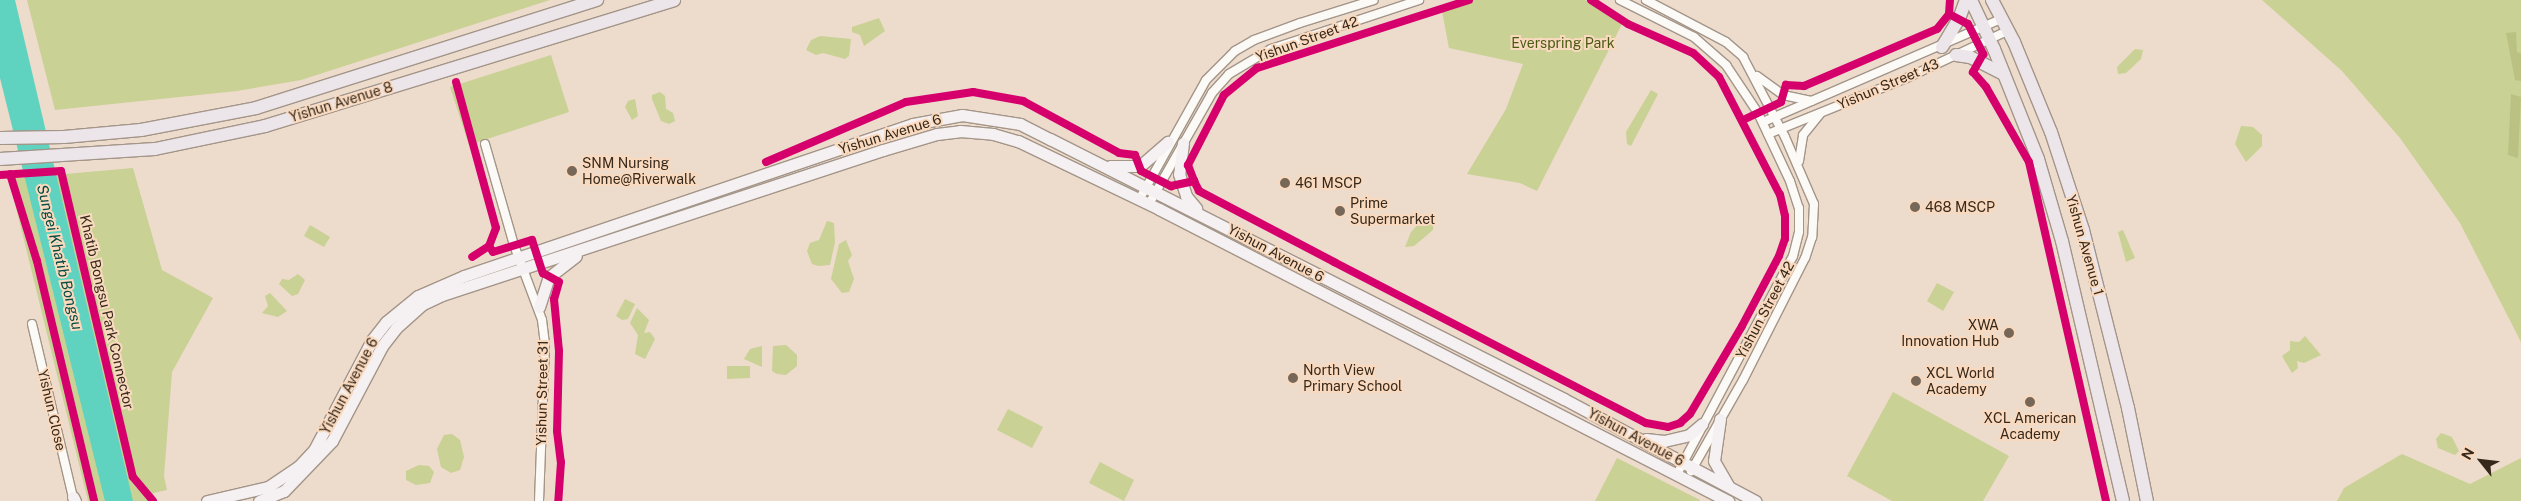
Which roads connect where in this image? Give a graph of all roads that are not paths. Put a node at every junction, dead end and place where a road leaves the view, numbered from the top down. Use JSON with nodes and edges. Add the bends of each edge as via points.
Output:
{"nodes":[{"id":1,"x":597,"y":0,"type":"edge"},
{"id":2,"x":674,"y":0,"type":"edge"},
{"id":3,"x":1358,"y":0,"type":"edge"},
{"id":4,"x":1374,"y":0,"type":"edge"},
{"id":5,"x":1620,"y":0,"type":"edge"},
{"id":6,"x":1646,"y":0,"type":"edge"},
{"id":7,"x":1966,"y":0,"type":"edge"},
{"id":8,"x":1971,"y":0,"type":"edge"},
{"id":9,"x":1992,"y":0,"type":"edge"},
{"id":10,"x":1415,"y":1,"type":"edge"},
{"id":11,"x":1399,"y":3,"type":"edge"},
{"id":12,"x":1351,"y":6,"type":"junction"},
{"id":13,"x":2004,"y":25,"type":"junction"},
{"id":14,"x":1987,"y":34,"type":"junction"},
{"id":15,"x":1942,"y":47,"type":"junction"},
{"id":16,"x":1956,"y":55,"type":"junction"},
{"id":17,"x":2004,"y":74,"type":"junction"},
{"id":18,"x":1755,"y":75,"type":"junction"},
{"id":19,"x":1812,"y":102,"type":"junction"},
{"id":20,"x":1821,"y":112,"type":"junction"},
{"id":21,"x":1774,"y":117,"type":"junction"},
{"id":22,"x":1763,"y":122,"type":"junction"},
{"id":23,"x":1781,"y":129,"type":"junction"},
{"id":24,"x":1768,"y":134,"type":"junction"},
{"id":25,"x":0,"y":138,"type":"edge"},
{"id":26,"x":1168,"y":142,"type":"junction"},
{"id":27,"x":1183,"y":143,"type":"junction"},
{"id":28,"x":486,"y":144,"type":"dead end"},
{"id":29,"x":0,"y":159,"type":"edge"},
{"id":30,"x":1101,"y":165,"type":"junction"},
{"id":31,"x":1799,"y":166,"type":"junction"},
{"id":32,"x":738,"y":184,"type":"junction"},
{"id":33,"x":1150,"y":189,"type":"junction"},
{"id":34,"x":742,"y":198,"type":"junction"},
{"id":35,"x":1144,"y":202,"type":"junction"},
{"id":36,"x":1200,"y":213,"type":"junction"},
{"id":37,"x":585,"y":248,"type":"junction"},
{"id":38,"x":521,"y":264,"type":"junction"},
{"id":39,"x":539,"y":307,"type":"junction"},
{"id":40,"x":32,"y":324,"type":"dead end"},
{"id":41,"x":1564,"y":399,"type":"junction"},
{"id":42,"x":1720,"y":419,"type":"junction"},
{"id":43,"x":1702,"y":424,"type":"junction"},
{"id":44,"x":1586,"y":427,"type":"junction"},
{"id":45,"x":1635,"y":437,"type":"junction"},
{"id":46,"x":1688,"y":464,"type":"junction"},
{"id":47,"x":1682,"y":477,"type":"junction"},
{"id":48,"x":1730,"y":488,"type":"junction"},
{"id":49,"x":73,"y":500,"type":"edge"},
{"id":50,"x":207,"y":501,"type":"edge"},
{"id":51,"x":259,"y":501,"type":"edge"},
{"id":52,"x":540,"y":501,"type":"edge"},
{"id":53,"x":1728,"y":501,"type":"edge"},
{"id":54,"x":1755,"y":501,"type":"edge"},
{"id":55,"x":2123,"y":501,"type":"edge"},
{"id":56,"x":2147,"y":501,"type":"edge"}],
"edges":[{"from":1,"to":25,"type":"main road","name":"Yishun Avenue 8","via":[[256,108],[141,130],[64,137]]},
{"from":2,"to":29,"type":"main road","name":"Yishun Avenue 8","via":[[265,126],[155,149],[64,158]]},
{"from":3,"to":12,"type":"street"},
{"from":4,"to":12,"type":"street","name":"Yishun Street 42"},
{"from":5,"to":22,"type":"street","name":"Yishun Street 42","via":[[1694,37],[1710,49],[1741,84]]},
{"from":6,"to":18,"type":"street","name":"Yishun Street 42","via":[[1726,42],[1743,57]]},
{"from":7,"to":15,"type":"main road"},
{"from":8,"to":14,"type":"main road","name":"Yishun Avenue 1"},
{"from":9,"to":13,"type":"main road","name":"Yishun Avenue 1"},
{"from":10,"to":11,"type":"street","name":"Yishun Street 42"},
{"from":11,"to":27,"type":"street","name":"Yishun Street 42","via":[[1271,49],[1248,61],[1212,93]]},
{"from":12,"to":26,"type":"street","name":"Yishun Street 42","via":[[1254,40],[1235,51],[1206,80]]},
{"from":13,"to":14,"type":"street","name":"Yishun Street 43"},
{"from":13,"to":14,"type":"street","name":"Yishun Street 43"},
{"from":13,"to":56,"type":"main road","name":"Yishun Avenue 1","via":[[2051,132],[2083,230],[2128,408]]},
{"from":14,"to":15,"type":"street","name":"Yishun Street 43"},
{"from":14,"to":16,"type":"street","name":"Yishun Street 43"},
{"from":14,"to":17,"type":"main road","name":"Yishun Avenue 1"},
{"from":15,"to":19,"type":"street","name":"Yishun Street 43"},
{"from":16,"to":17,"type":"main road","via":[[1970,57]]},
{"from":16,"to":20,"type":"street","name":"Yishun Street 43"},
{"from":17,"to":55,"type":"main road","name":"Yishun Avenue 1","via":[[2038,159],[2062,241]]},
{"from":18,"to":19,"type":"street","via":[[1782,95]]},
{"from":18,"to":21,"type":"street","name":"Yishun Street 42"},
{"from":19,"to":21,"type":"street","name":"Yishun Street 43"},
{"from":20,"to":23,"type":"street","name":"Yishun Street 43"},
{"from":20,"to":31,"type":"street","via":[[1803,135],[1798,150]]},
{"from":21,"to":22,"type":"street","name":"Yishun Street 43"},
{"from":21,"to":23,"type":"street","name":"Yishun Street 42"},
{"from":22,"to":24,"type":"street","name":"Yishun Street 42"},
{"from":23,"to":24,"type":"street","name":"Yishun Street 43"},
{"from":23,"to":31,"type":"street","name":"Yishun Street 42"},
{"from":24,"to":43,"type":"street","name":"Yishun Street 42","via":[[1799,208],[1800,232],[1793,256],[1768,308]]},
{"from":26,"to":30,"type":"main road","via":[[1140,166]]},
{"from":26,"to":33,"type":"street","name":"Yishun Street 42"},
{"from":27,"to":33,"type":"street","name":"Yishun Street 42"},
{"from":27,"to":36,"type":"main road","via":[[1179,174],[1186,196]]},
{"from":28,"to":38,"type":"street","name":"Yishun Street 31"},
{"from":30,"to":32,"type":"main road","name":"Yishun Avenue 6","via":[[1020,124],[962,114],[929,119]]},
{"from":30,"to":33,"type":"main road","name":"Yishun Avenue 6"},
{"from":31,"to":42,"type":"street","name":"Yishun Street 42","via":[[1814,204],[1812,237],[1775,317]]},
{"from":32,"to":34,"type":"main road"},
{"from":32,"to":38,"type":"main road","name":"Yishun Avenue 6"},
{"from":33,"to":35,"type":"street","name":"Yishun Street 42"},
{"from":33,"to":36,"type":"main road","name":"Yishun Avenue 6"},
{"from":34,"to":35,"type":"main road","name":"Yishun Avenue 6","via":[[883,150],[937,134],[960,131],[993,134],[1018,141]]},
{"from":34,"to":37,"type":"main road","name":"Yishun Avenue 6"},
{"from":35,"to":44,"type":"main road","name":"Yishun Avenue 6"},
{"from":36,"to":41,"type":"main road","name":"Yishun Avenue 6"},
{"from":37,"to":38,"type":"main road","name":"Yishun Avenue 6"},
{"from":37,"to":39,"type":"main road","via":[[549,277]]},
{"from":38,"to":39,"type":"street","name":"Yishun Street 31"},
{"from":38,"to":50,"type":"main road","name":"Yishun Avenue 6","via":[[440,285],[402,307],[372,340],[314,450],[299,466],[268,487]]},
{"from":38,"to":51,"type":"main road","name":"Yishun Avenue 6","via":[[442,295],[410,314],[382,346],[332,441],[284,491]]},
{"from":39,"to":52,"type":"street","name":"Yishun Street 31","via":[[545,345]]},
{"from":40,"to":49,"type":"street","name":"Yishun Close"},
{"from":41,"to":44,"type":"main road","via":[[1571,408],[1585,416]]},
{"from":41,"to":45,"type":"main road","name":"Yishun Avenue 6"},
{"from":42,"to":46,"type":"street","name":"Yishun Street 42"},
{"from":42,"to":48,"type":"main road","via":[[1714,461]]},
{"from":43,"to":45,"type":"main road","via":[[1689,435],[1671,440],[1656,442]]},
{"from":43,"to":46,"type":"street","name":"Yishun Street 42"},
{"from":44,"to":47,"type":"main road","name":"Yishun Avenue 6"},
{"from":45,"to":46,"type":"main road","name":"Yishun Avenue 6"},
{"from":46,"to":47,"type":"street","name":"Yishun Street 42"},
{"from":46,"to":47,"type":"street","name":"Yishun Street 42"},
{"from":46,"to":48,"type":"main road","name":"Yishun Avenue 6"},
{"from":47,"to":53,"type":"main road","name":"Yishun Avenue 6"},
{"from":48,"to":54,"type":"main road","name":"Yishun Avenue 6"}]}
